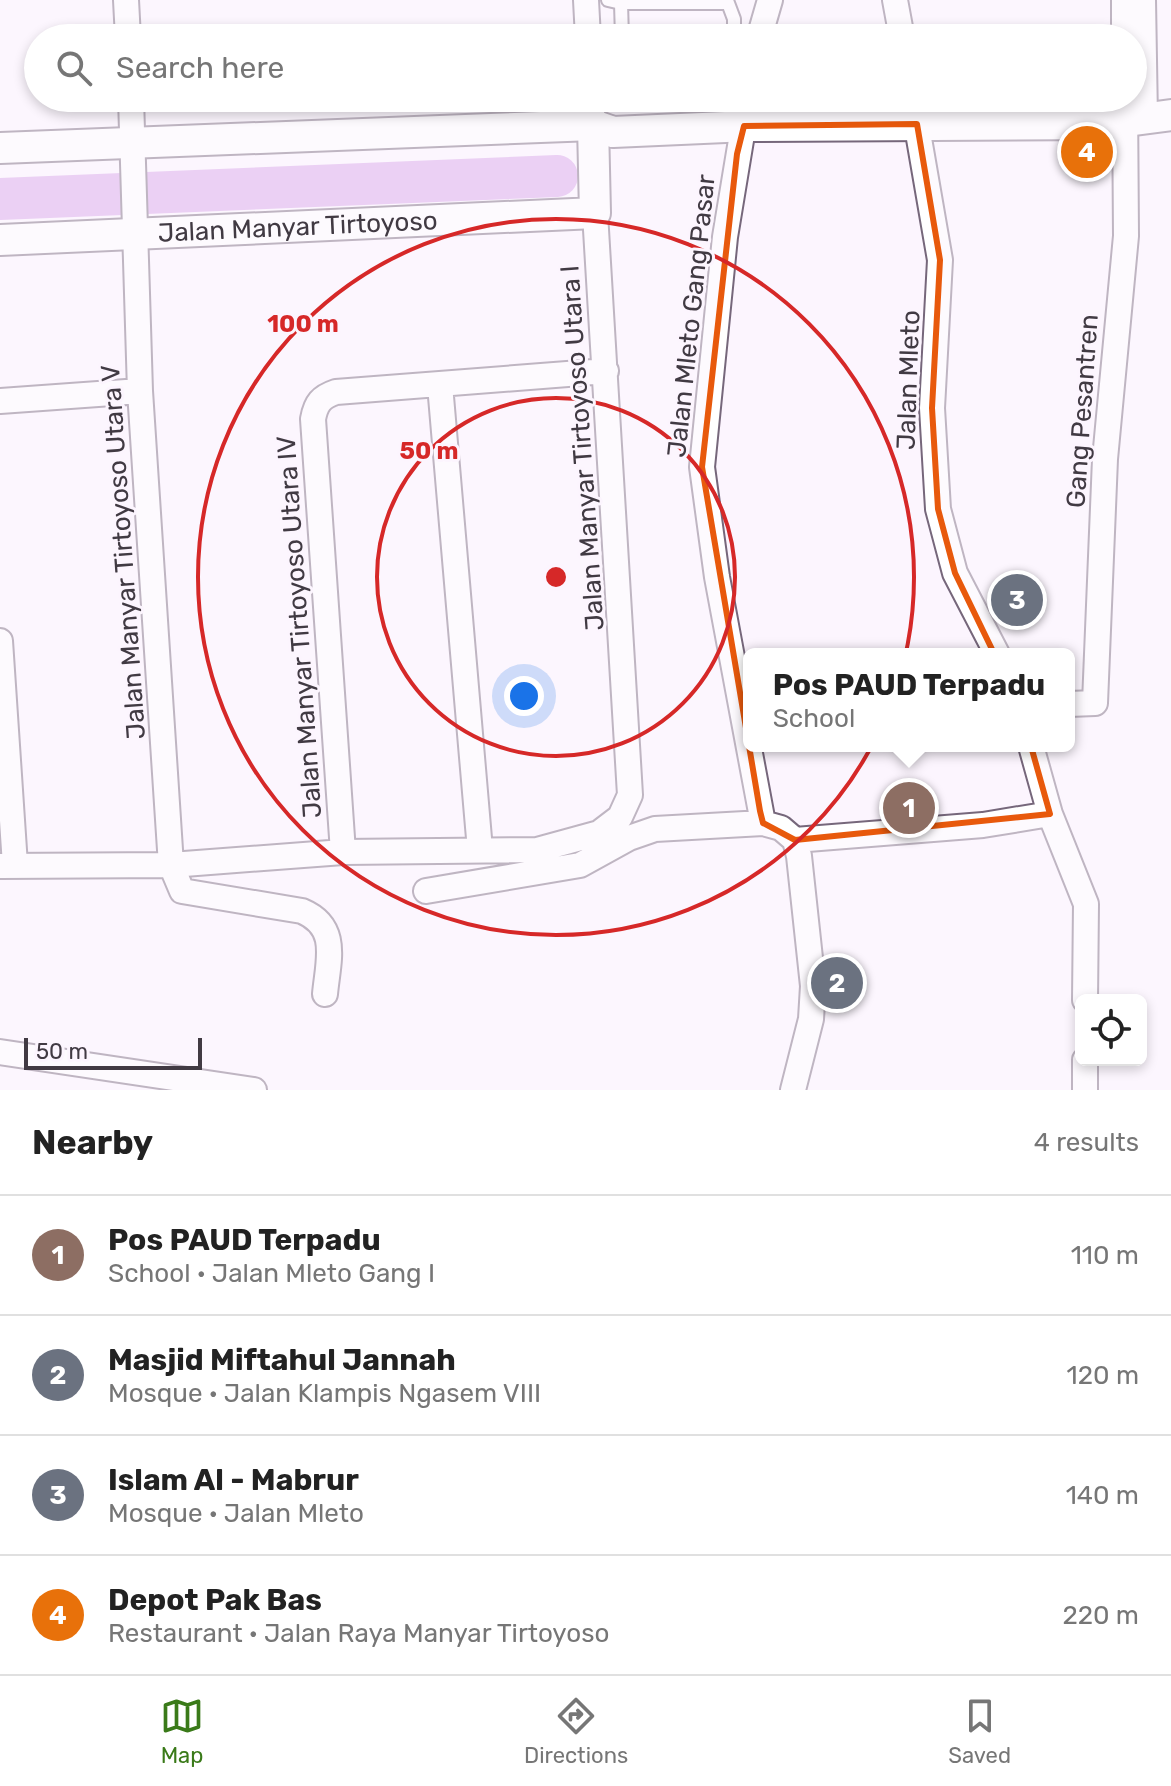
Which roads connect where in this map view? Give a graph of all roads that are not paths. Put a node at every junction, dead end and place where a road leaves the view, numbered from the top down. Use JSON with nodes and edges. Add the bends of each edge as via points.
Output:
{"nodes":[{"id":1,"x":126,"y":0,"type":"edge"},
{"id":2,"x":586,"y":0,"type":"edge"},
{"id":3,"x":770,"y":0,"type":"edge"},
{"id":4,"x":895,"y":0,"type":"edge"},
{"id":5,"x":1124,"y":0,"type":"edge"},
{"id":6,"x":1143,"y":0,"type":"edge"},
{"id":7,"x":614,"y":2,"type":"edge"},
{"id":8,"x":127,"y":24,"type":"edge"},
{"id":9,"x":587,"y":24,"type":"edge"},
{"id":10,"x":619,"y":24,"type":"edge"},
{"id":11,"x":734,"y":24,"type":"edge"},
{"id":12,"x":763,"y":24,"type":"edge"},
{"id":13,"x":899,"y":24,"type":"edge"},
{"id":14,"x":1124,"y":24,"type":"edge"},
{"id":15,"x":1143,"y":24,"type":"edge"},
{"id":16,"x":132,"y":112,"type":"edge"},
{"id":17,"x":592,"y":112,"type":"edge"},
{"id":18,"x":734,"y":112,"type":"edge"},
{"id":19,"x":746,"y":112,"type":"edge"},
{"id":20,"x":915,"y":112,"type":"edge"},
{"id":21,"x":1028,"y":112,"type":"edge"},
{"id":22,"x":1141,"y":113,"type":"edge"},
{"id":23,"x":0,"y":148,"type":"edge"},
{"id":24,"x":133,"y":154,"type":"junction"},
{"id":25,"x":595,"y":213,"type":"junction"},
{"id":26,"x":134,"y":226,"type":"junction"},
{"id":27,"x":0,"y":240,"type":"edge"},
{"id":28,"x":606,"y":371,"type":"junction"},
{"id":29,"x":440,"y":385,"type":"junction"},
{"id":30,"x":140,"y":391,"type":"junction"},
{"id":31,"x":0,"y":401,"type":"edge"},
{"id":32,"x":0,"y":641,"type":"edge"},
{"id":33,"x":994,"y":648,"type":"edge"},
{"id":34,"x":1075,"y":704,"type":"edge"},
{"id":35,"x":743,"y":716,"type":"edge"},
{"id":36,"x":750,"y":752,"type":"edge"},
{"id":37,"x":1033,"y":752,"type":"edge"},
{"id":38,"x":1050,"y":814,"type":"junction"},
{"id":39,"x":763,"y":823,"type":"junction"},
{"id":40,"x":795,"y":840,"type":"junction"},
{"id":41,"x":480,"y":850,"type":"junction"},
{"id":42,"x":343,"y":852,"type":"junction"},
{"id":43,"x":171,"y":865,"type":"junction"},
{"id":44,"x":8,"y":866,"type":"edge"},
{"id":45,"x":426,"y":891,"type":"dead end"},
{"id":46,"x":325,"y":994,"type":"dead end"},
{"id":47,"x":1085,"y":994,"type":"edge"},
{"id":48,"x":0,"y":1052,"type":"edge"},
{"id":49,"x":1085,"y":1066,"type":"edge"},
{"id":50,"x":212,"y":1086,"type":"edge"},
{"id":51,"x":254,"y":1090,"type":"edge"},
{"id":52,"x":793,"y":1090,"type":"edge"},
{"id":53,"x":1085,"y":1090,"type":"edge"}],
"edges":[{"from":1,"to":8,"type":"street"},
{"from":2,"to":9,"type":"street"},
{"from":3,"to":12,"type":"street"},
{"from":4,"to":13,"type":"street"},
{"from":5,"to":14,"type":"street"},
{"from":6,"to":15,"type":"street"},
{"from":7,"to":10,"type":"lane"},
{"from":7,"to":11,"type":"lane","via":[[728,3]]},
{"from":16,"to":24,"type":"street","name":"Jalan Manyar Tirtoyoso Utara V"},
{"from":17,"to":18,"type":"street","via":[[613,132]]},
{"from":17,"to":24,"type":"street"},
{"from":17,"to":25,"type":"street"},
{"from":19,"to":35,"type":"street","name":"Jalan Mleto Gang Pasar","via":[[725,237],[702,467]]},
{"from":20,"to":33,"type":"street","name":"Jalan Mleto","via":[[940,260],[932,408],[938,509],[955,573]]},
{"from":21,"to":22,"type":"street"},
{"from":22,"to":34,"type":"street","name":"Gang Pesantren","via":[[1104,473],[1095,703]]},
{"from":23,"to":24,"type":"street"},
{"from":24,"to":26,"type":"street","name":"Jalan Manyar Tirtoyoso Utara V"},
{"from":25,"to":26,"type":"street","name":"Jalan Manyar Tirtoyoso"},
{"from":25,"to":28,"type":"street","name":"Jalan Manyar Tirtoyoso Utara I"},
{"from":26,"to":27,"type":"street","name":"Jalan Manyar Tirtoyoso"},
{"from":26,"to":30,"type":"street","name":"Jalan Manyar Tirtoyoso Utara V"},
{"from":28,"to":29,"type":"street","name":"Jalan Manyar Tirtoyoso Utara IV"},
{"from":28,"to":41,"type":"street","name":"Jalan Manyar Tirtoyoso Utara I","via":[[630,795],[620,817],[599,833],[537,850]]},
{"from":29,"to":41,"type":"street"},
{"from":29,"to":42,"type":"street","name":"Jalan Manyar Tirtoyoso Utara IV","via":[[336,392],[324,396],[313,419]]},
{"from":30,"to":31,"type":"street"},
{"from":30,"to":43,"type":"street","name":"Jalan Manyar Tirtoyoso Utara V"},
{"from":32,"to":44,"type":"street"},
{"from":36,"to":39,"type":"street","name":"Jalan Mleto Gang Pasar"},
{"from":37,"to":38,"type":"street"},
{"from":38,"to":40,"type":"street","via":[[983,825]]},
{"from":38,"to":47,"type":"street","via":[[1086,904]]},
{"from":39,"to":40,"type":"street","via":[[781,828]]},
{"from":39,"to":45,"type":"street","via":[[655,829],[580,865]]},
{"from":40,"to":52,"type":"street","via":[[813,986],[811,1019]]},
{"from":41,"to":42,"type":"street","name":"Jalan Manyar Tirtoyoso Utara I"},
{"from":42,"to":43,"type":"street","name":"Jalan Manyar Tirtoyoso Utara I"},
{"from":43,"to":44,"type":"street","name":"Jalan Manyar Tirtoyoso Utara I"},
{"from":43,"to":46,"type":"street","via":[[182,891],[317,917],[330,942]]},
{"from":48,"to":50,"type":"street"},
{"from":49,"to":53,"type":"street"},
{"from":50,"to":51,"type":"street"}]}
